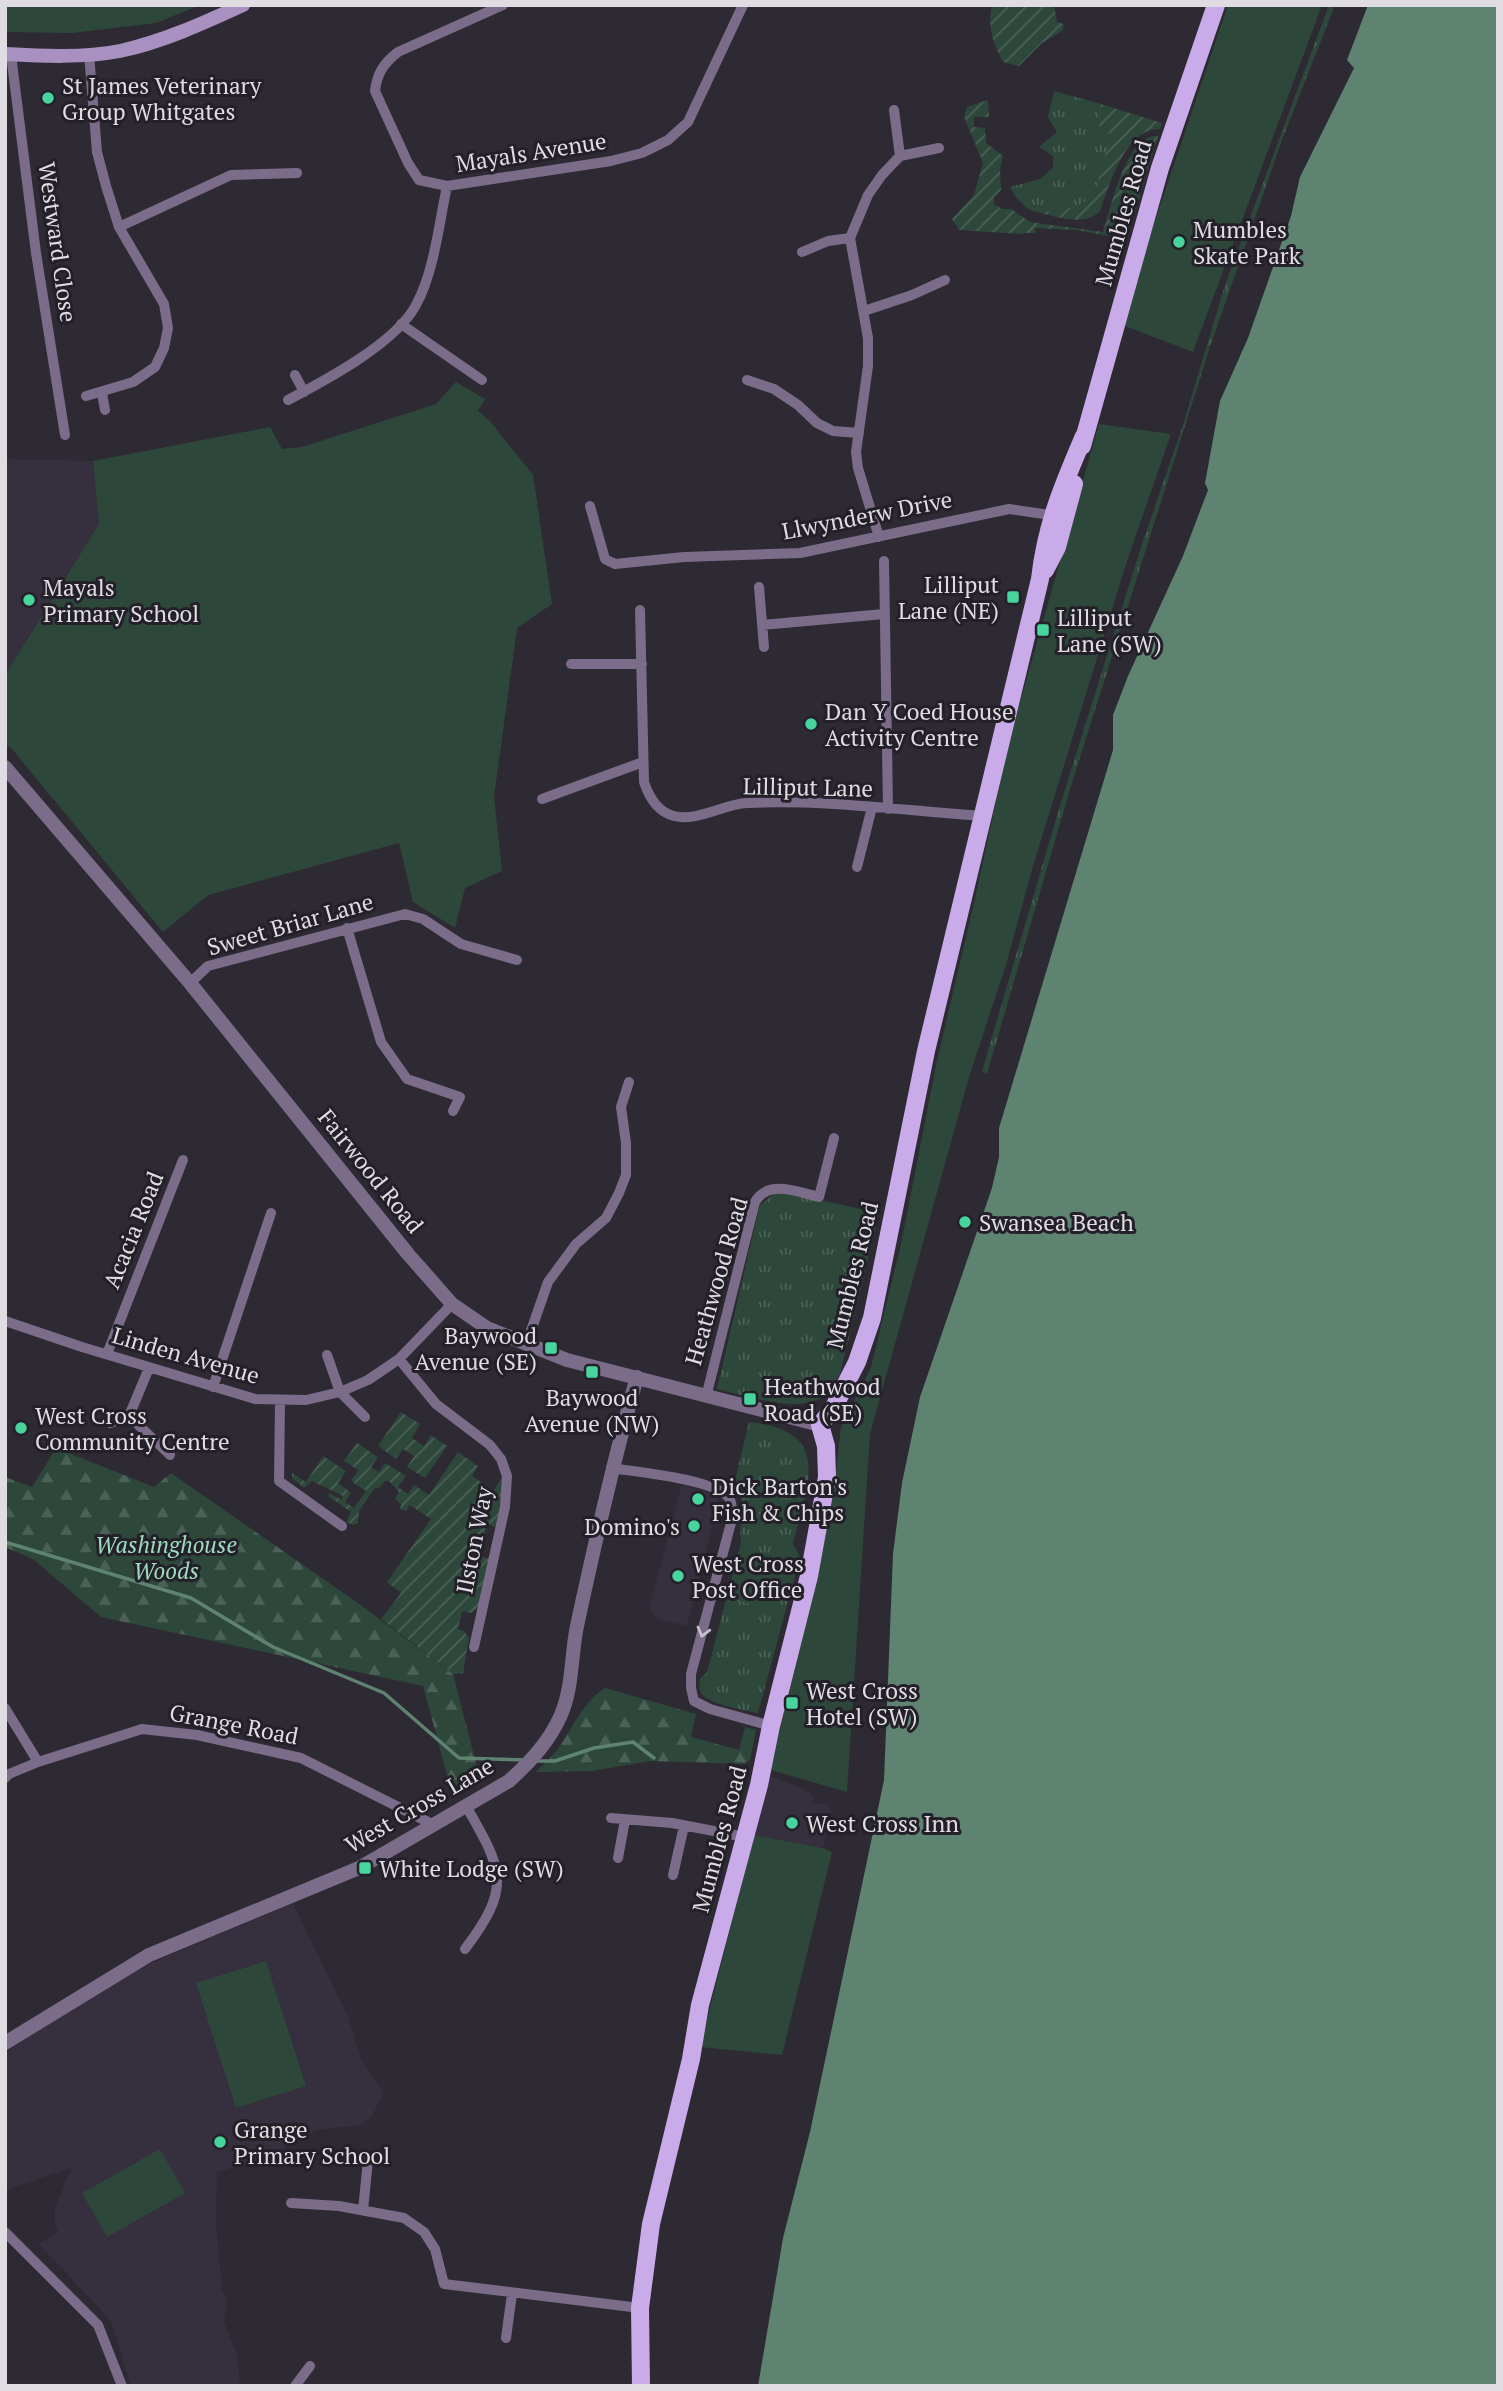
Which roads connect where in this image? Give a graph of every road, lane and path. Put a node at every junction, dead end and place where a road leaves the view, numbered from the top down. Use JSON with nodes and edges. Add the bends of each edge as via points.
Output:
{"nodes":[{"id":1,"x":243,"y":5,"type":"edge"},
{"id":2,"x":503,"y":5,"type":"edge"},
{"id":3,"x":743,"y":5,"type":"edge"},
{"id":4,"x":1216,"y":5,"type":"edge"},
{"id":5,"x":8,"y":54,"type":"edge"},
{"id":6,"x":89,"y":54,"type":"junction"},
{"id":7,"x":894,"y":110,"type":"dead end"},
{"id":8,"x":939,"y":148,"type":"dead end"},
{"id":9,"x":900,"y":156,"type":"junction"},
{"id":10,"x":297,"y":173,"type":"dead end"},
{"id":11,"x":447,"y":187,"type":"junction"},
{"id":12,"x":119,"y":227,"type":"junction"},
{"id":13,"x":850,"y":238,"type":"junction"},
{"id":14,"x":802,"y":252,"type":"dead end"},
{"id":15,"x":945,"y":280,"type":"dead end"},
{"id":16,"x":864,"y":311,"type":"junction"},
{"id":17,"x":401,"y":324,"type":"junction"},
{"id":18,"x":295,"y":375,"type":"dead end"},
{"id":19,"x":482,"y":380,"type":"dead end"},
{"id":20,"x":747,"y":380,"type":"dead end"},
{"id":21,"x":304,"y":392,"type":"junction"},
{"id":22,"x":102,"y":393,"type":"junction"},
{"id":23,"x":86,"y":396,"type":"dead end"},
{"id":24,"x":288,"y":400,"type":"dead end"},
{"id":25,"x":105,"y":410,"type":"dead end"},
{"id":26,"x":859,"y":433,"type":"junction"},
{"id":27,"x":65,"y":435,"type":"dead end"},
{"id":28,"x":590,"y":506,"type":"dead end"},
{"id":29,"x":1059,"y":516,"type":"junction"},
{"id":30,"x":880,"y":537,"type":"junction"},
{"id":31,"x":884,"y":561,"type":"dead end"},
{"id":32,"x":759,"y":587,"type":"dead end"},
{"id":33,"x":640,"y":610,"type":"dead end"},
{"id":34,"x":884,"y":614,"type":"junction"},
{"id":35,"x":762,"y":625,"type":"junction"},
{"id":36,"x":764,"y":647,"type":"dead end"},
{"id":37,"x":571,"y":663,"type":"dead end"},
{"id":38,"x":642,"y":663,"type":"junction"},
{"id":39,"x":643,"y":762,"type":"junction"},
{"id":40,"x":5,"y":766,"type":"edge"},
{"id":41,"x":542,"y":799,"type":"dead end"},
{"id":42,"x":872,"y":807,"type":"junction"},
{"id":43,"x":888,"y":809,"type":"junction"},
{"id":44,"x":983,"y":816,"type":"junction"},
{"id":45,"x":857,"y":867,"type":"dead end"},
{"id":46,"x":347,"y":928,"type":"junction"},
{"id":47,"x":517,"y":960,"type":"dead end"},
{"id":48,"x":190,"y":983,"type":"junction"},
{"id":49,"x":629,"y":1082,"type":"dead end"},
{"id":50,"x":453,"y":1111,"type":"dead end"},
{"id":51,"x":834,"y":1138,"type":"dead end"},
{"id":52,"x":183,"y":1160,"type":"dead end"},
{"id":53,"x":271,"y":1213,"type":"dead end"},
{"id":54,"x":452,"y":1304,"type":"junction"},
{"id":55,"x":5,"y":1321,"type":"edge"},
{"id":56,"x":526,"y":1345,"type":"junction"},
{"id":57,"x":107,"y":1354,"type":"junction"},
{"id":58,"x":327,"y":1355,"type":"dead end"},
{"id":59,"x":399,"y":1359,"type":"junction"},
{"id":60,"x":149,"y":1368,"type":"junction"},
{"id":61,"x":637,"y":1377,"type":"junction"},
{"id":62,"x":213,"y":1387,"type":"junction"},
{"id":63,"x":340,"y":1392,"type":"junction"},
{"id":64,"x":706,"y":1396,"type":"junction"},
{"id":65,"x":280,"y":1401,"type":"junction"},
{"id":66,"x":129,"y":1416,"type":"junction"},
{"id":67,"x":365,"y":1417,"type":"dead end"},
{"id":68,"x":110,"y":1423,"type":"dead end"},
{"id":69,"x":820,"y":1425,"type":"junction"},
{"id":70,"x":170,"y":1455,"type":"dead end"},
{"id":71,"x":611,"y":1468,"type":"junction"},
{"id":72,"x":342,"y":1526,"type":"dead end"},
{"id":73,"x":474,"y":1647,"type":"dead end"},
{"id":74,"x":5,"y":1708,"type":"edge"},
{"id":75,"x":771,"y":1726,"type":"junction"},
{"id":76,"x":38,"y":1762,"type":"junction"},
{"id":77,"x":6,"y":1776,"type":"edge"},
{"id":78,"x":466,"y":1806,"type":"junction"},
{"id":79,"x":611,"y":1818,"type":"dead end"},
{"id":80,"x":625,"y":1820,"type":"junction"},
{"id":81,"x":434,"y":1825,"type":"junction"},
{"id":82,"x":684,"y":1826,"type":"junction"},
{"id":83,"x":745,"y":1837,"type":"junction"},
{"id":84,"x":618,"y":1858,"type":"dead end"},
{"id":85,"x":673,"y":1875,"type":"dead end"},
{"id":86,"x":465,"y":1949,"type":"dead end"},
{"id":87,"x":5,"y":2043,"type":"edge"},
{"id":88,"x":368,"y":2160,"type":"dead end"},
{"id":89,"x":290,"y":2203,"type":"dead end"},
{"id":90,"x":363,"y":2210,"type":"junction"},
{"id":91,"x":5,"y":2232,"type":"edge"},
{"id":92,"x":512,"y":2294,"type":"junction"},
{"id":93,"x":640,"y":2308,"type":"junction"},
{"id":94,"x":506,"y":2338,"type":"dead end"},
{"id":95,"x":310,"y":2366,"type":"dead end"},
{"id":96,"x":300,"y":2384,"type":"edge"},
{"id":97,"x":122,"y":2386,"type":"edge"},
{"id":98,"x":641,"y":2386,"type":"edge"}],
"edges":[{"from":1,"to":6,"type":"main road","via":[[158,40]]},
{"from":2,"to":11,"type":"street","name":"Mayals Avenue","via":[[398,52],[376,79],[375,91],[412,171],[419,180]]},
{"from":3,"to":11,"type":"street","name":"Mayals Avenue","via":[[688,122],[668,140],[611,162]]},
{"from":4,"to":29,"type":"main road","name":"Mumbles Road","via":[[1160,168]]},
{"from":5,"to":6,"type":"main road"},
{"from":5,"to":27,"type":"street","name":"Westward Close"},
{"from":6,"to":12,"type":"street","via":[[97,152]]},
{"from":7,"to":9,"type":"street"},
{"from":8,"to":9,"type":"street"},
{"from":9,"to":13,"type":"street","via":[[868,195]]},
{"from":10,"to":12,"type":"street","via":[[231,175]]},
{"from":11,"to":17,"type":"street","via":[[426,281],[415,307]]},
{"from":12,"to":22,"type":"street","via":[[164,304],[167,328],[155,367],[133,382]]},
{"from":13,"to":14,"type":"street"},
{"from":13,"to":16,"type":"street"},
{"from":15,"to":16,"type":"street"},
{"from":16,"to":26,"type":"street","via":[[869,366]]},
{"from":17,"to":19,"type":"street"},
{"from":17,"to":21,"type":"street","via":[[365,355]]},
{"from":18,"to":21,"type":"street"},
{"from":20,"to":26,"type":"street","via":[[774,389],[833,431]]},
{"from":21,"to":24,"type":"street"},
{"from":22,"to":23,"type":"street"},
{"from":22,"to":25,"type":"street"},
{"from":26,"to":30,"type":"street","via":[[858,468]]},
{"from":28,"to":30,"type":"street","name":"Llwynderw Drive","via":[[605,559],[615,564],[800,553]]},
{"from":29,"to":30,"type":"street","name":"Llwynderw Drive","via":[[1009,509]]},
{"from":29,"to":44,"type":"main road","name":"Mumbles Road","via":[[1044,543],[1040,579]]},
{"from":31,"to":34,"type":"street"},
{"from":32,"to":35,"type":"street"},
{"from":33,"to":38,"type":"street","name":"Lilliput Lane"},
{"from":34,"to":35,"type":"street"},
{"from":34,"to":43,"type":"street"},
{"from":35,"to":36,"type":"street"},
{"from":37,"to":38,"type":"street"},
{"from":38,"to":39,"type":"street","name":"Lilliput Lane"},
{"from":39,"to":41,"type":"street"},
{"from":39,"to":42,"type":"street","name":"Lilliput Lane","via":[[649,799],[672,816],[745,803]]},
{"from":40,"to":48,"type":"street","name":"Fairwood Road"},
{"from":42,"to":43,"type":"street","name":"Lilliput Lane"},
{"from":42,"to":45,"type":"street"},
{"from":43,"to":44,"type":"street","name":"Lilliput Lane"},
{"from":44,"to":69,"type":"main road","name":"Mumbles Road","via":[[926,1051],[872,1318],[857,1362]]},
{"from":46,"to":47,"type":"street","name":"Sweet Briar Lane","via":[[405,914],[423,919],[461,944]]},
{"from":46,"to":48,"type":"street","name":"Sweet Briar Lane","via":[[208,965]]},
{"from":46,"to":50,"type":"street","via":[[381,1042],[407,1079],[460,1097]]},
{"from":48,"to":54,"type":"street","name":"Fairwood Road"},
{"from":49,"to":56,"type":"street","via":[[621,1107],[625,1175],[619,1193],[606,1218],[576,1244],[548,1282]]},
{"from":51,"to":64,"type":"street","name":"Heathwood Road","via":[[824,1198],[772,1189],[755,1202]]},
{"from":52,"to":57,"type":"street","name":"Acacia Road"},
{"from":53,"to":62,"type":"street"},
{"from":54,"to":56,"type":"street","name":"Fairwood Road","via":[[486,1328]]},
{"from":54,"to":59,"type":"street","name":"Linden Avenue"},
{"from":55,"to":57,"type":"street","name":"Linden Avenue"},
{"from":56,"to":61,"type":"street","name":"Fairwood Road"},
{"from":57,"to":60,"type":"street","name":"Linden Avenue"},
{"from":58,"to":63,"type":"street"},
{"from":59,"to":63,"type":"street","name":"Linden Avenue"},
{"from":59,"to":73,"type":"street","name":"Ilston Way","via":[[436,1404],[489,1445],[507,1476],[505,1507]]},
{"from":60,"to":62,"type":"street","name":"Linden Avenue"},
{"from":60,"to":66,"type":"street"},
{"from":61,"to":64,"type":"street","name":"Fairwood Road"},
{"from":61,"to":71,"type":"street","name":"West Cross Lane"},
{"from":62,"to":65,"type":"street","name":"Linden Avenue"},
{"from":63,"to":65,"type":"street","name":"Linden Avenue"},
{"from":63,"to":67,"type":"street"},
{"from":64,"to":69,"type":"street","name":"Fairwood Road"},
{"from":65,"to":72,"type":"street","via":[[279,1481]]},
{"from":66,"to":68,"type":"street"},
{"from":66,"to":70,"type":"street"},
{"from":69,"to":75,"type":"main road","name":"Mumbles Road","via":[[827,1477],[809,1576]]},
{"from":71,"to":75,"type":"street","one_way":true,"via":[[720,1490],[732,1505],[691,1688],[694,1701],[710,1709]]},
{"from":71,"to":78,"type":"street","name":"West Cross Lane","via":[[564,1707],[546,1744],[513,1777]]},
{"from":74,"to":76,"type":"street"},
{"from":75,"to":83,"type":"main road","name":"Mumbles Road"},
{"from":76,"to":77,"type":"street","name":"Grange Road"},
{"from":76,"to":81,"type":"street","name":"Grange Road","via":[[142,1728],[197,1735],[301,1758]]},
{"from":78,"to":81,"type":"street","name":"West Cross Lane"},
{"from":78,"to":86,"type":"street","via":[[490,1847],[498,1881],[490,1913]]},
{"from":79,"to":80,"type":"street"},
{"from":80,"to":82,"type":"street"},
{"from":80,"to":84,"type":"street"},
{"from":81,"to":87,"type":"street","name":"West Cross Lane","via":[[359,1868],[149,1955]]},
{"from":82,"to":83,"type":"street"},
{"from":82,"to":85,"type":"street"},
{"from":83,"to":93,"type":"main road","name":"Mumbles Road","via":[[700,2005],[651,2224]]},
{"from":88,"to":90,"type":"street"},
{"from":89,"to":90,"type":"street"},
{"from":90,"to":92,"type":"street","via":[[404,2218],[424,2232],[435,2249],[444,2284]]},
{"from":91,"to":97,"type":"street","via":[[99,2325]]},
{"from":92,"to":93,"type":"street"},
{"from":92,"to":94,"type":"street"},
{"from":93,"to":98,"type":"main road","name":"Mumbles Road"},
{"from":95,"to":96,"type":"street"}]}
